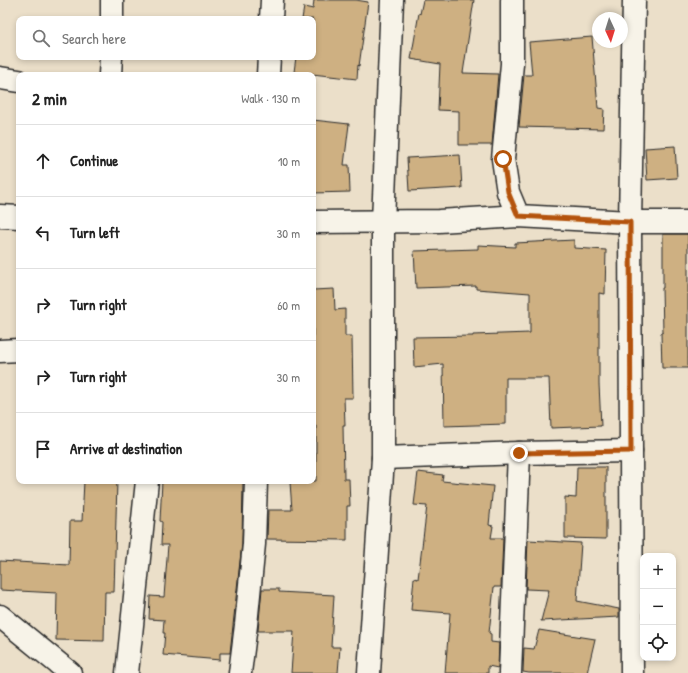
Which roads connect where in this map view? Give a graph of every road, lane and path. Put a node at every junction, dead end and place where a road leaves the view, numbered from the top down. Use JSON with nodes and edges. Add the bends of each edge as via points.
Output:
{"nodes":[{"id":1,"x":112,"y":0,"type":"edge"},
{"id":2,"x":272,"y":0,"type":"edge"},
{"id":3,"x":392,"y":0,"type":"edge"},
{"id":4,"x":512,"y":0,"type":"edge"},
{"id":5,"x":634,"y":0,"type":"edge"},
{"id":6,"x":112,"y":16,"type":"edge"},
{"id":7,"x":271,"y":16,"type":"edge"},
{"id":8,"x":111,"y":60,"type":"edge"},
{"id":9,"x":269,"y":60,"type":"edge"},
{"id":10,"x":110,"y":72,"type":"edge"},
{"id":11,"x":268,"y":72,"type":"edge"},
{"id":12,"x":0,"y":78,"type":"edge"},
{"id":13,"x":16,"y":81,"type":"edge"},
{"id":14,"x":0,"y":216,"type":"edge"},
{"id":15,"x":518,"y":216,"type":"junction"},
{"id":16,"x":16,"y":217,"type":"edge"},
{"id":17,"x":316,"y":222,"type":"edge"},
{"id":18,"x":383,"y":222,"type":"junction"},
{"id":19,"x":630,"y":222,"type":"junction"},
{"id":20,"x":688,"y":222,"type":"edge"},
{"id":21,"x":16,"y":350,"type":"edge"},
{"id":22,"x":0,"y":351,"type":"edge"},
{"id":23,"x":631,"y":451,"type":"junction"},
{"id":24,"x":519,"y":453,"type":"junction"},
{"id":25,"x":383,"y":458,"type":"junction"},
{"id":26,"x":147,"y":484,"type":"edge"},
{"id":27,"x":256,"y":484,"type":"edge"},
{"id":28,"x":0,"y":616,"type":"edge"},
{"id":29,"x":70,"y":673,"type":"edge"},
{"id":30,"x":127,"y":673,"type":"edge"},
{"id":31,"x":240,"y":673,"type":"edge"},
{"id":32,"x":369,"y":673,"type":"edge"},
{"id":33,"x":510,"y":673,"type":"edge"},
{"id":34,"x":632,"y":673,"type":"edge"}],
"edges":[{"from":1,"to":6,"type":"street"},
{"from":2,"to":7,"type":"street"},
{"from":3,"to":18,"type":"street"},
{"from":4,"to":15,"type":"street","via":[[512,64],[503,159],[508,192]]},
{"from":5,"to":19,"type":"street"},
{"from":8,"to":10,"type":"street"},
{"from":9,"to":11,"type":"street"},
{"from":12,"to":13,"type":"street"},
{"from":14,"to":16,"type":"street"},
{"from":15,"to":18,"type":"street"},
{"from":15,"to":19,"type":"street"},
{"from":17,"to":18,"type":"street"},
{"from":18,"to":25,"type":"street"},
{"from":19,"to":20,"type":"street"},
{"from":19,"to":23,"type":"street"},
{"from":21,"to":22,"type":"street"},
{"from":23,"to":24,"type":"street"},
{"from":23,"to":34,"type":"street"},
{"from":24,"to":25,"type":"street"},
{"from":24,"to":33,"type":"street"},
{"from":25,"to":32,"type":"street"},
{"from":26,"to":30,"type":"street"},
{"from":27,"to":31,"type":"street","via":[[254,544]]},
{"from":28,"to":29,"type":"street"}]}
